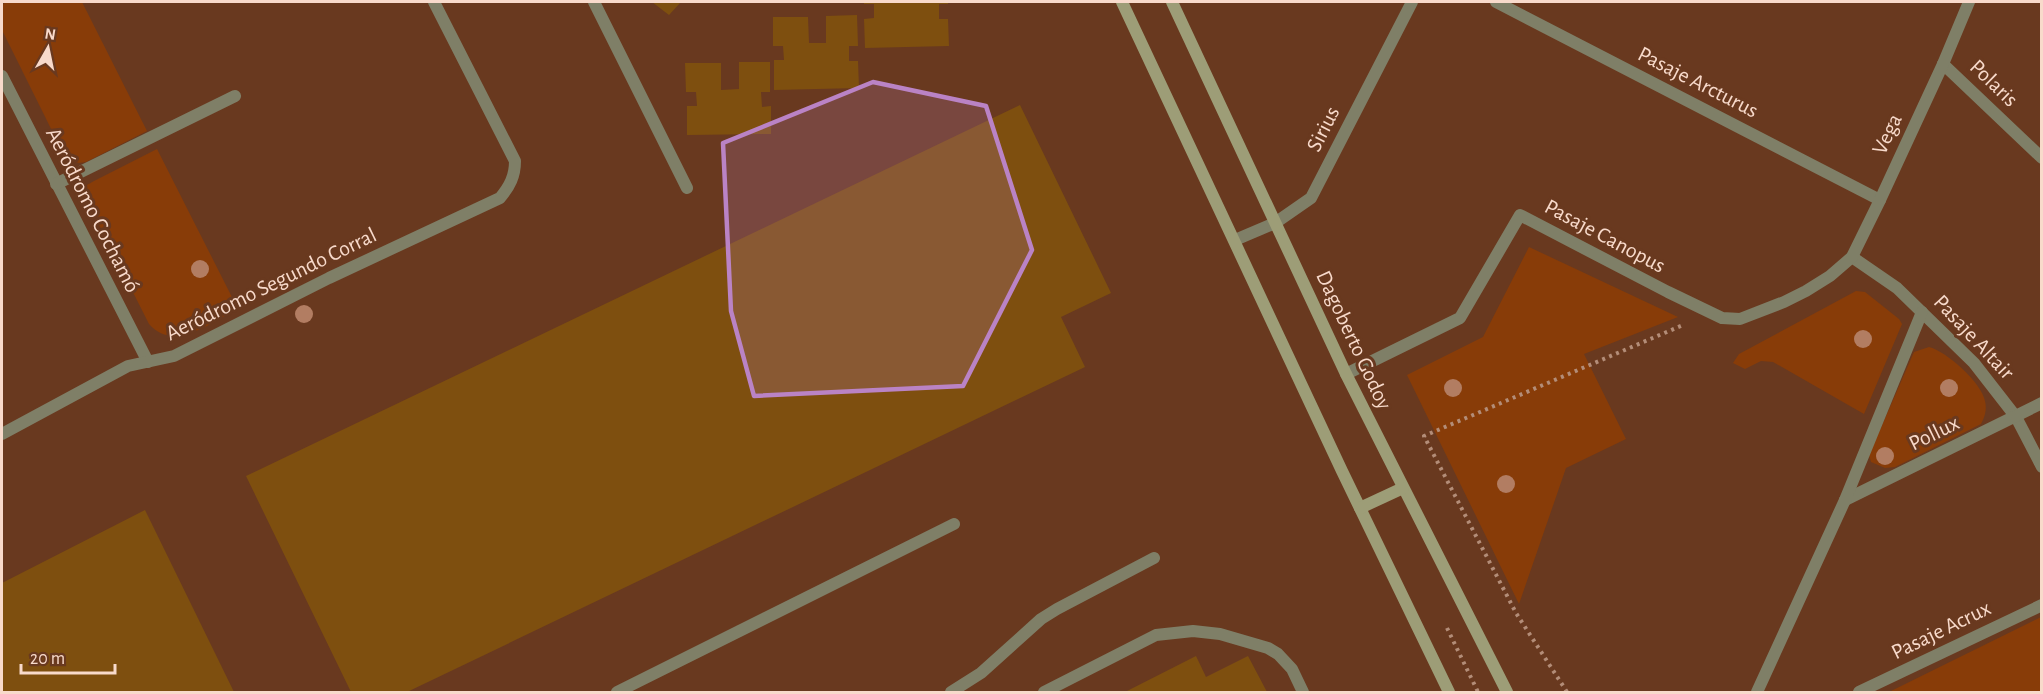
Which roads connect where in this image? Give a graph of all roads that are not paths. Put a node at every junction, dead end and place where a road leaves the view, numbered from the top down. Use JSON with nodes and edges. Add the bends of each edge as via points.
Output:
{"nodes":[{"id":1,"x":434,"y":2,"type":"edge"},
{"id":2,"x":594,"y":2,"type":"edge"},
{"id":3,"x":1122,"y":2,"type":"edge"},
{"id":4,"x":1172,"y":2,"type":"edge"},
{"id":5,"x":1412,"y":2,"type":"edge"},
{"id":6,"x":1496,"y":2,"type":"edge"},
{"id":7,"x":1969,"y":2,"type":"edge"},
{"id":8,"x":1943,"y":64,"type":"junction"},
{"id":9,"x":2,"y":76,"type":"edge"},
{"id":10,"x":235,"y":96,"type":"dead end"},
{"id":11,"x":2042,"y":158,"type":"edge"},
{"id":12,"x":56,"y":184,"type":"junction"},
{"id":13,"x":687,"y":188,"type":"dead end"},
{"id":14,"x":1880,"y":200,"type":"junction"},
{"id":15,"x":1275,"y":223,"type":"junction"},
{"id":16,"x":1235,"y":240,"type":"junction"},
{"id":17,"x":1851,"y":257,"type":"junction"},
{"id":18,"x":1830,"y":276,"type":"joint"},
{"id":19,"x":1922,"y":312,"type":"junction"},
{"id":20,"x":148,"y":362,"type":"junction"},
{"id":21,"x":1346,"y":374,"type":"junction"},
{"id":22,"x":2042,"y":403,"type":"edge"},
{"id":23,"x":2016,"y":417,"type":"junction"},
{"id":24,"x":2,"y":434,"type":"edge"},
{"id":25,"x":2042,"y":467,"type":"edge"},
{"id":26,"x":1403,"y":488,"type":"junction"},
{"id":27,"x":1845,"y":500,"type":"junction"},
{"id":28,"x":1360,"y":508,"type":"junction"},
{"id":29,"x":954,"y":524,"type":"dead end"},
{"id":30,"x":1154,"y":558,"type":"dead end"},
{"id":31,"x":2042,"y":605,"type":"edge"},
{"id":32,"x":617,"y":693,"type":"edge"},
{"id":33,"x":951,"y":693,"type":"edge"},
{"id":34,"x":1044,"y":693,"type":"edge"},
{"id":35,"x":1303,"y":693,"type":"edge"},
{"id":36,"x":1449,"y":693,"type":"edge"},
{"id":37,"x":1507,"y":693,"type":"edge"},
{"id":38,"x":1757,"y":693,"type":"edge"},
{"id":39,"x":1859,"y":693,"type":"edge"}],
"edges":[{"from":1,"to":20,"type":"street","name":"Aeródromo Segundo Corral","via":[[515,160],[509,187],[500,198],[174,356]]},
{"from":2,"to":13,"type":"street"},
{"from":3,"to":16,"type":"main road"},
{"from":4,"to":15,"type":"main road","name":"Dagoberto Godoy"},
{"from":5,"to":15,"type":"street","name":"Sirius","via":[[1311,198]]},
{"from":6,"to":14,"type":"street","name":"Pasaje Arcturus"},
{"from":7,"to":8,"type":"street","name":"Vega"},
{"from":8,"to":11,"type":"street","name":"Polaris"},
{"from":8,"to":14,"type":"street","name":"Vega"},
{"from":9,"to":12,"type":"street","name":"Aeródromo Cochamó"},
{"from":10,"to":12,"type":"street"},
{"from":12,"to":20,"type":"street","name":"Aeródromo Cochamó"},
{"from":14,"to":17,"type":"street","name":"Vega"},
{"from":15,"to":16,"type":"street","name":"Sirius"},
{"from":15,"to":21,"type":"main road","name":"Dagoberto Godoy"},
{"from":16,"to":28,"type":"main road"},
{"from":17,"to":18,"type":"street","name":"Vega"},
{"from":17,"to":19,"type":"street","name":"Pasaje Altair","via":[[1897,288]]},
{"from":18,"to":21,"type":"street","name":"Pasaje Canopus","via":[[1784,302],[1740,319],[1722,318],[1520,214],[1461,318]]},
{"from":19,"to":23,"type":"street","name":"Pasaje Altair","via":[[1974,363]]},
{"from":19,"to":27,"type":"street","name":"Pollux"},
{"from":20,"to":24,"type":"street","name":"Aeródromo Segundo Corral","via":[[128,366]]},
{"from":21,"to":26,"type":"main road","name":"Dagoberto Godoy"},
{"from":22,"to":23,"type":"street","name":"Pollux"},
{"from":23,"to":25,"type":"street","name":"Pasaje Altair"},
{"from":23,"to":27,"type":"street","name":"Pollux"},
{"from":26,"to":28,"type":"main road"},
{"from":26,"to":37,"type":"main road","name":"Dagoberto Godoy"},
{"from":27,"to":38,"type":"street","name":"Pollux"},
{"from":28,"to":36,"type":"main road"},
{"from":29,"to":32,"type":"street"},
{"from":30,"to":33,"type":"street","via":[[1049,614],[981,673]]},
{"from":31,"to":39,"type":"street","name":"Pasaje Acrux"},
{"from":34,"to":35,"type":"street","via":[[1156,635],[1193,631],[1220,634],[1268,648],[1292,669]]}]}
